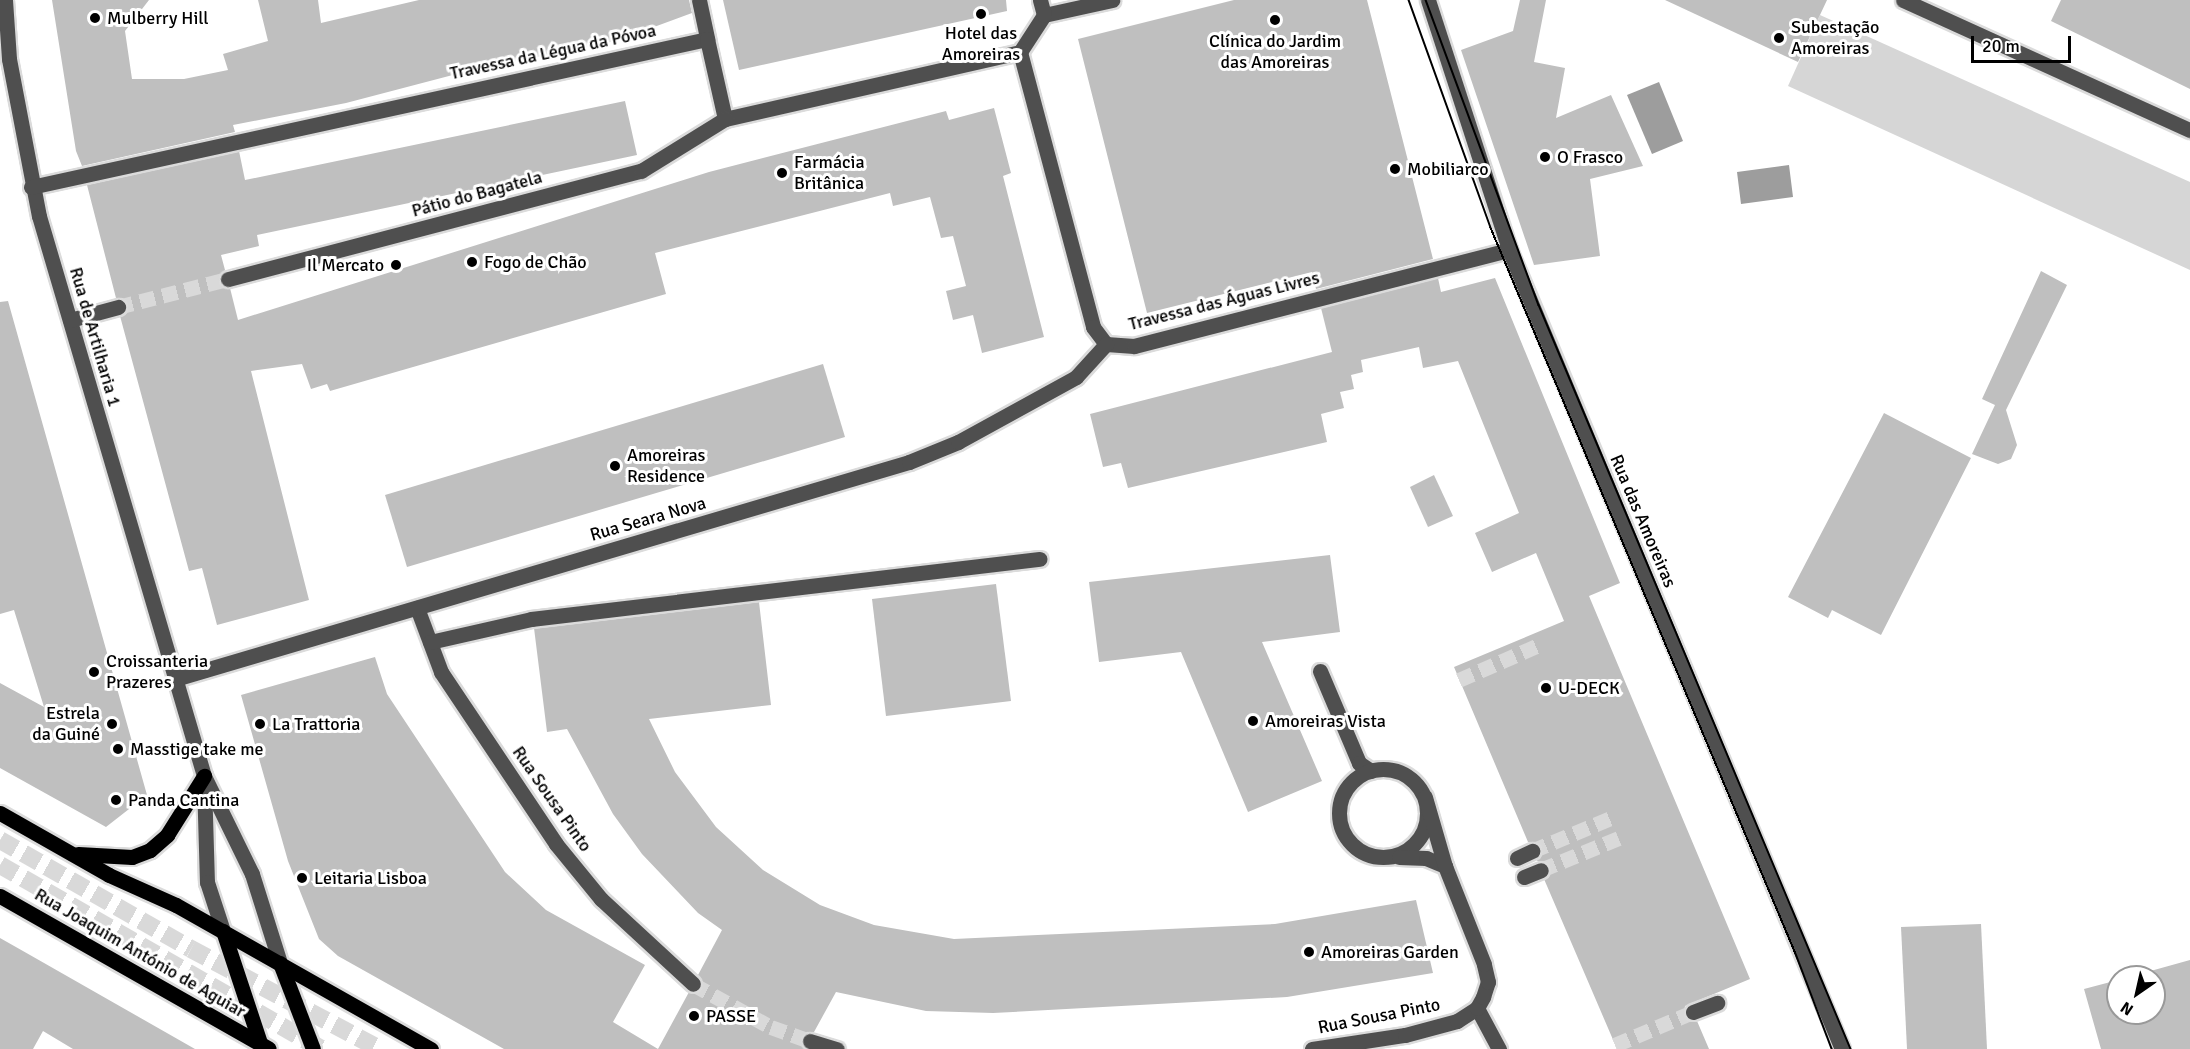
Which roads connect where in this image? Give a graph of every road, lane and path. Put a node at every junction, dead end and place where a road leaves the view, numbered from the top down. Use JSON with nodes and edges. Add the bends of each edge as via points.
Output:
{"nodes":[{"id":1,"x":5,"y":0,"type":"edge"},
{"id":2,"x":699,"y":0,"type":"edge"},
{"id":3,"x":1112,"y":0,"type":"edge"},
{"id":4,"x":1428,"y":0,"type":"edge"},
{"id":5,"x":1903,"y":0,"type":"edge"},
{"id":6,"x":1042,"y":8,"type":"edge"},
{"id":7,"x":707,"y":39,"type":"junction"},
{"id":8,"x":1020,"y":51,"type":"junction"},
{"id":9,"x":725,"y":119,"type":"junction"},
{"id":10,"x":2190,"y":130,"type":"edge"},
{"id":11,"x":32,"y":188,"type":"junction"},
{"id":12,"x":1509,"y":250,"type":"junction"},
{"id":13,"x":228,"y":279,"type":"tunnel mouth"},
{"id":14,"x":118,"y":307,"type":"tunnel mouth"},
{"id":15,"x":70,"y":320,"type":"junction"},
{"id":16,"x":1106,"y":344,"type":"junction"},
{"id":17,"x":1039,"y":559,"type":"dead end"},
{"id":18,"x":417,"y":608,"type":"junction"},
{"id":19,"x":430,"y":642,"type":"junction"},
{"id":20,"x":1320,"y":671,"type":"dead end"},
{"id":21,"x":175,"y":679,"type":"junction"},
{"id":22,"x":1371,"y":771,"type":"junction"},
{"id":23,"x":204,"y":776,"type":"junction"},
{"id":24,"x":1425,"y":796,"type":"junction"},
{"id":25,"x":0,"y":813,"type":"edge"},
{"id":26,"x":1532,"y":852,"type":"tunnel mouth"},
{"id":27,"x":69,"y":853,"type":"junction"},
{"id":28,"x":1392,"y":857,"type":"junction"},
{"id":29,"x":1517,"y":858,"type":"dead end"},
{"id":30,"x":1445,"y":866,"type":"junction"},
{"id":31,"x":1541,"y":870,"type":"tunnel mouth"},
{"id":32,"x":1524,"y":877,"type":"dead end"},
{"id":33,"x":0,"y":896,"type":"edge"},
{"id":34,"x":224,"y":931,"type":"junction"},
{"id":35,"x":280,"y":963,"type":"junction"},
{"id":36,"x":693,"y":984,"type":"tunnel mouth"},
{"id":37,"x":1718,"y":1003,"type":"dead end"},
{"id":38,"x":1477,"y":1008,"type":"junction"},
{"id":39,"x":1693,"y":1012,"type":"tunnel mouth"},
{"id":40,"x":810,"y":1041,"type":"tunnel mouth"},
{"id":41,"x":264,"y":1047,"type":"edge"},
{"id":42,"x":313,"y":1049,"type":"edge"},
{"id":43,"x":431,"y":1049,"type":"edge"},
{"id":44,"x":837,"y":1049,"type":"edge"},
{"id":45,"x":1312,"y":1049,"type":"edge"},
{"id":46,"x":1499,"y":1049,"type":"edge"},
{"id":47,"x":1842,"y":1049,"type":"edge"}],
"edges":[{"from":1,"to":11,"type":"street","name":"Rua de Artilharia 1","via":[[9,59]]},
{"from":2,"to":7,"type":"street"},
{"from":3,"to":6,"type":"street"},
{"from":4,"to":12,"type":"street","name":"Rua das Amoreiras"},
{"from":5,"to":10,"type":"street"},
{"from":6,"to":8,"type":"street"},
{"from":7,"to":9,"type":"street"},
{"from":7,"to":11,"type":"street","name":"Travessa da Légua da Póvoa"},
{"from":8,"to":9,"type":"street"},
{"from":8,"to":16,"type":"street","via":[[1093,327]]},
{"from":9,"to":13,"type":"street","name":"Pátio do Bagatela","via":[[641,171]]},
{"from":11,"to":15,"type":"street","name":"Rua de Artilharia 1"},
{"from":12,"to":16,"type":"street","name":"Travessa das Águas Livres","via":[[1134,346]]},
{"from":12,"to":47,"type":"street","name":"Rua das Amoreiras"},
{"from":14,"to":15,"type":"street"},
{"from":15,"to":21,"type":"street","name":"Rua de Artilharia 1"},
{"from":16,"to":18,"type":"street","name":"Rua Seara Nova","via":[[1076,377],[958,442],[909,462]]},
{"from":17,"to":19,"type":"street","via":[[531,619]]},
{"from":18,"to":19,"type":"street","name":"Rua Sousa Pinto"},
{"from":18,"to":21,"type":"street","name":"Rua Seara Nova"},
{"from":19,"to":36,"type":"street","name":"Rua Sousa Pinto","via":[[441,672],[556,844],[602,899]]},
{"from":20,"to":22,"type":"street","via":[[1359,763]]},
{"from":21,"to":23,"type":"street","name":"Rua de Artilharia 1"},
{"from":22,"to":24,"type":"street","via":[[1403,773]]},
{"from":22,"to":28,"type":"street","via":[[1347,788],[1339,816],[1350,843],[1376,857]]},
{"from":23,"to":27,"type":"main road","via":[[167,835],[150,850],[114,858]]},
{"from":23,"to":34,"type":"street","via":[[207,882]]},
{"from":23,"to":35,"type":"street","via":[[252,874]]},
{"from":24,"to":28,"type":"street","via":[[1426,828],[1418,842]]},
{"from":24,"to":30,"type":"street"},
{"from":25,"to":27,"type":"main road"},
{"from":26,"to":29,"type":"street"},
{"from":27,"to":34,"type":"main road"},
{"from":28,"to":30,"type":"street","via":[[1426,858]]},
{"from":30,"to":38,"type":"street","via":[[1484,964],[1488,982]]},
{"from":31,"to":32,"type":"street"},
{"from":33,"to":41,"type":"main road","name":"Rua Joaquim António de Aguiar"},
{"from":34,"to":35,"type":"main road"},
{"from":34,"to":41,"type":"main road"},
{"from":35,"to":42,"type":"main road"},
{"from":35,"to":43,"type":"main road"},
{"from":37,"to":39,"type":"street"},
{"from":38,"to":45,"type":"street","name":"Rua Sousa Pinto","via":[[1457,1021],[1405,1035]]},
{"from":38,"to":46,"type":"street"},
{"from":40,"to":44,"type":"street"}]}
